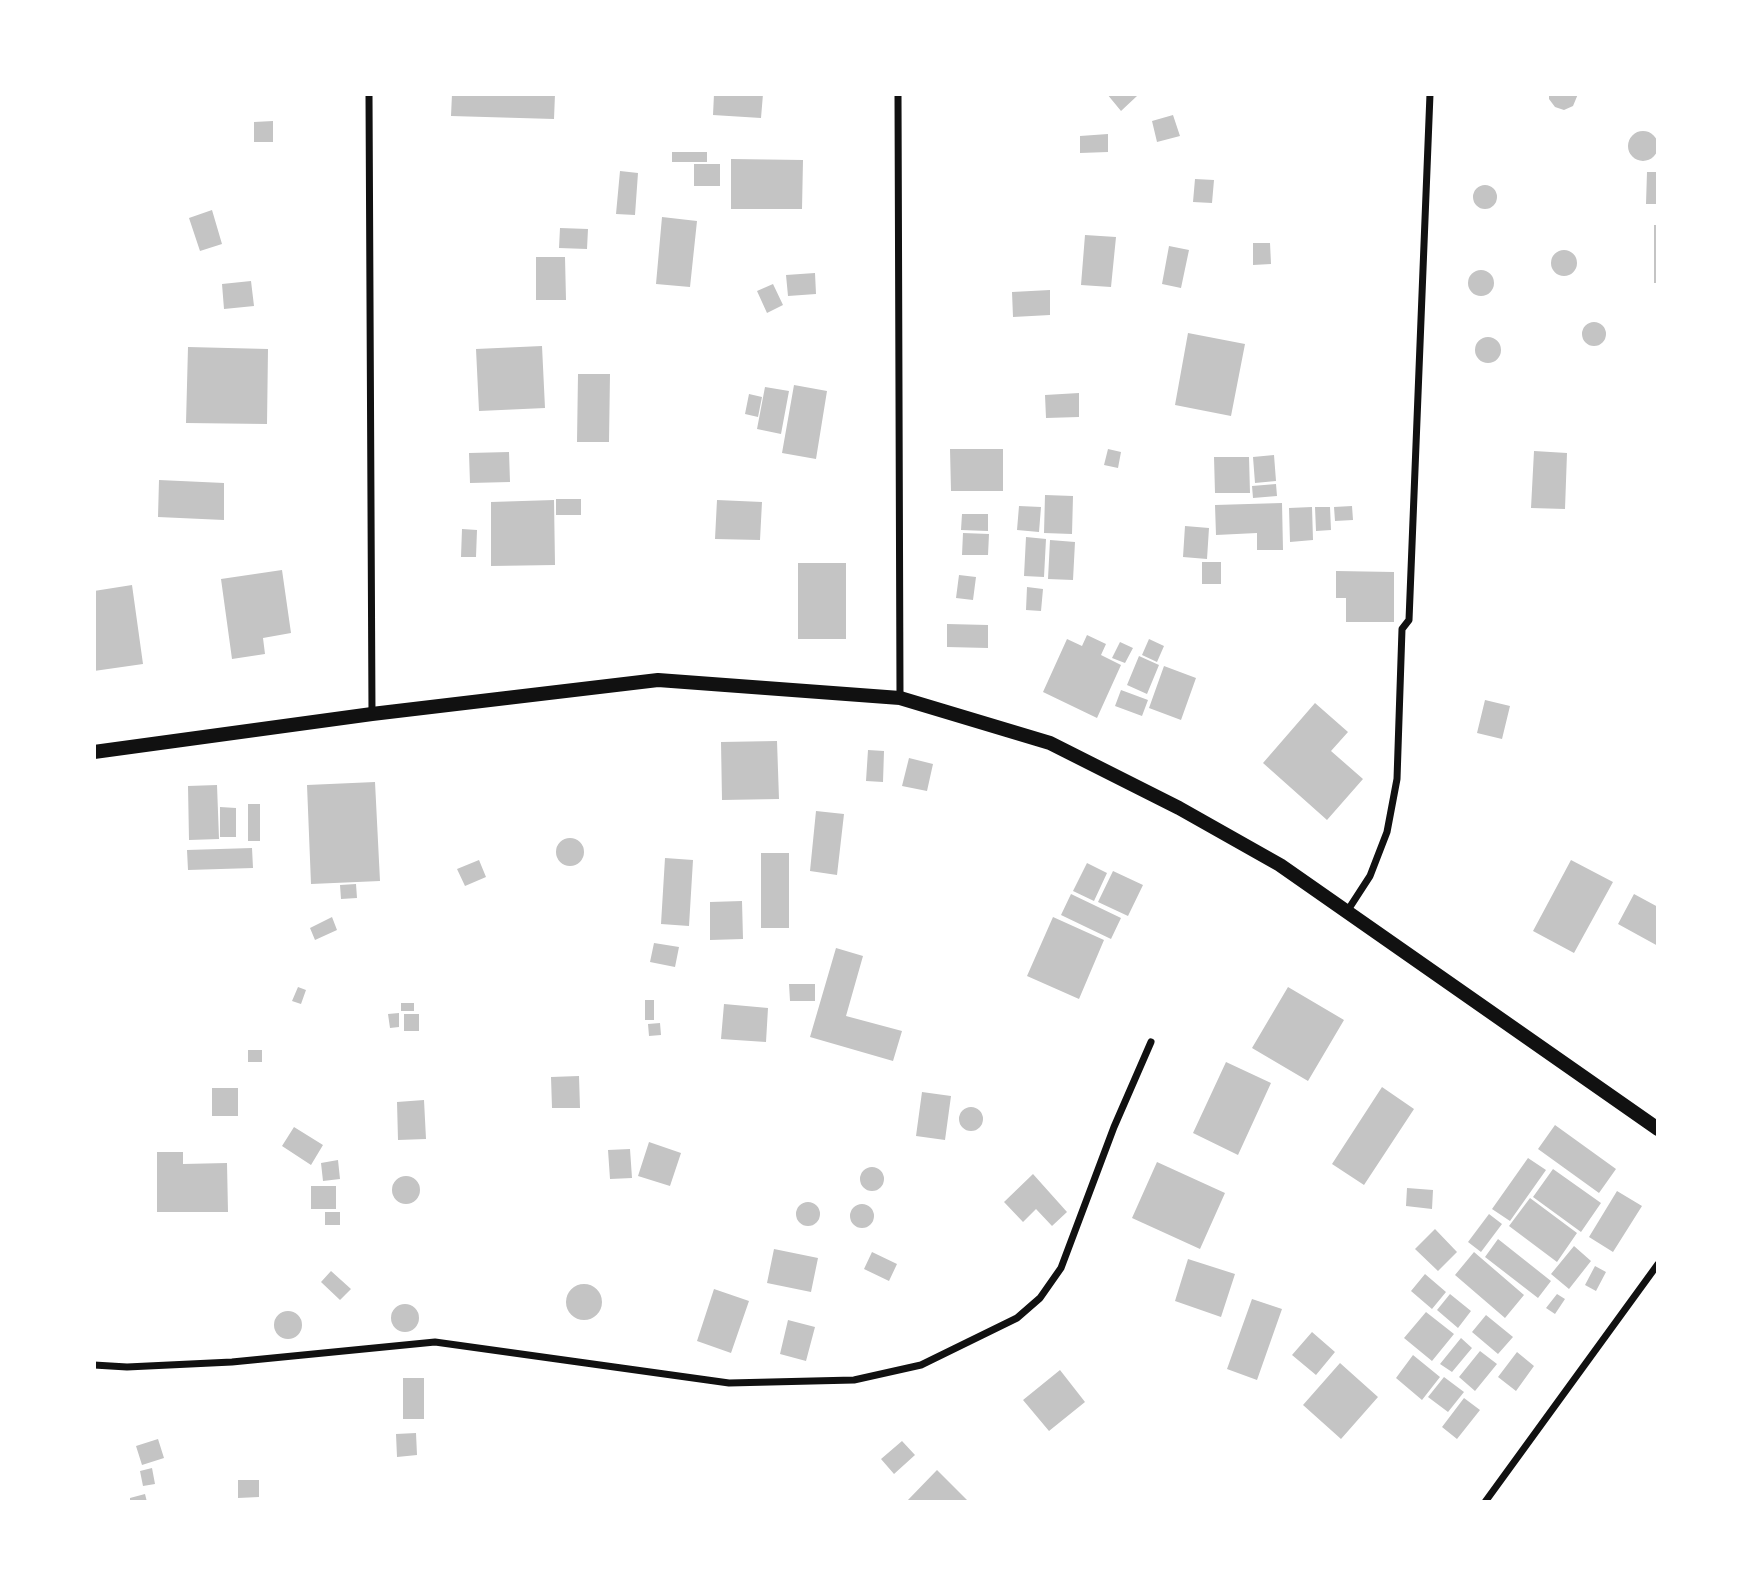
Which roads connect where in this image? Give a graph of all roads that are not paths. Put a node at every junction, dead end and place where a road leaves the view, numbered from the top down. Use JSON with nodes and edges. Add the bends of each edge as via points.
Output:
{"nodes":[{"id":1,"x":369,"y":94,"type":"edge"},
{"id":2,"x":898,"y":94,"type":"edge"},
{"id":3,"x":1430,"y":94,"type":"edge"},
{"id":4,"x":900,"y":698,"type":"junction"},
{"id":5,"x":372,"y":713,"type":"junction"},
{"id":6,"x":94,"y":752,"type":"edge"},
{"id":7,"x":1346,"y":913,"type":"junction"},
{"id":8,"x":1151,"y":1042,"type":"dead end"},
{"id":9,"x":1657,"y":1129,"type":"edge"},
{"id":10,"x":1657,"y":1264,"type":"edge"},
{"id":11,"x":94,"y":1365,"type":"edge"},
{"id":12,"x":1485,"y":1502,"type":"edge"}],
"edges":[{"from":1,"to":5,"type":"street"},
{"from":2,"to":4,"type":"street"},
{"from":3,"to":7,"type":"street","via":[[1409,620],[1402,629],[1397,779],[1387,832],[1370,876]]},
{"from":4,"to":5,"type":"main road","via":[[658,680]]},
{"from":4,"to":7,"type":"main road","via":[[1050,743],[1280,865]]},
{"from":5,"to":6,"type":"main road"},
{"from":7,"to":9,"type":"main road"},
{"from":8,"to":11,"type":"street","via":[[1061,1268],[1040,1298],[1017,1318],[921,1365],[854,1380],[729,1383],[435,1342],[232,1362]]},
{"from":10,"to":12,"type":"street"}]}
